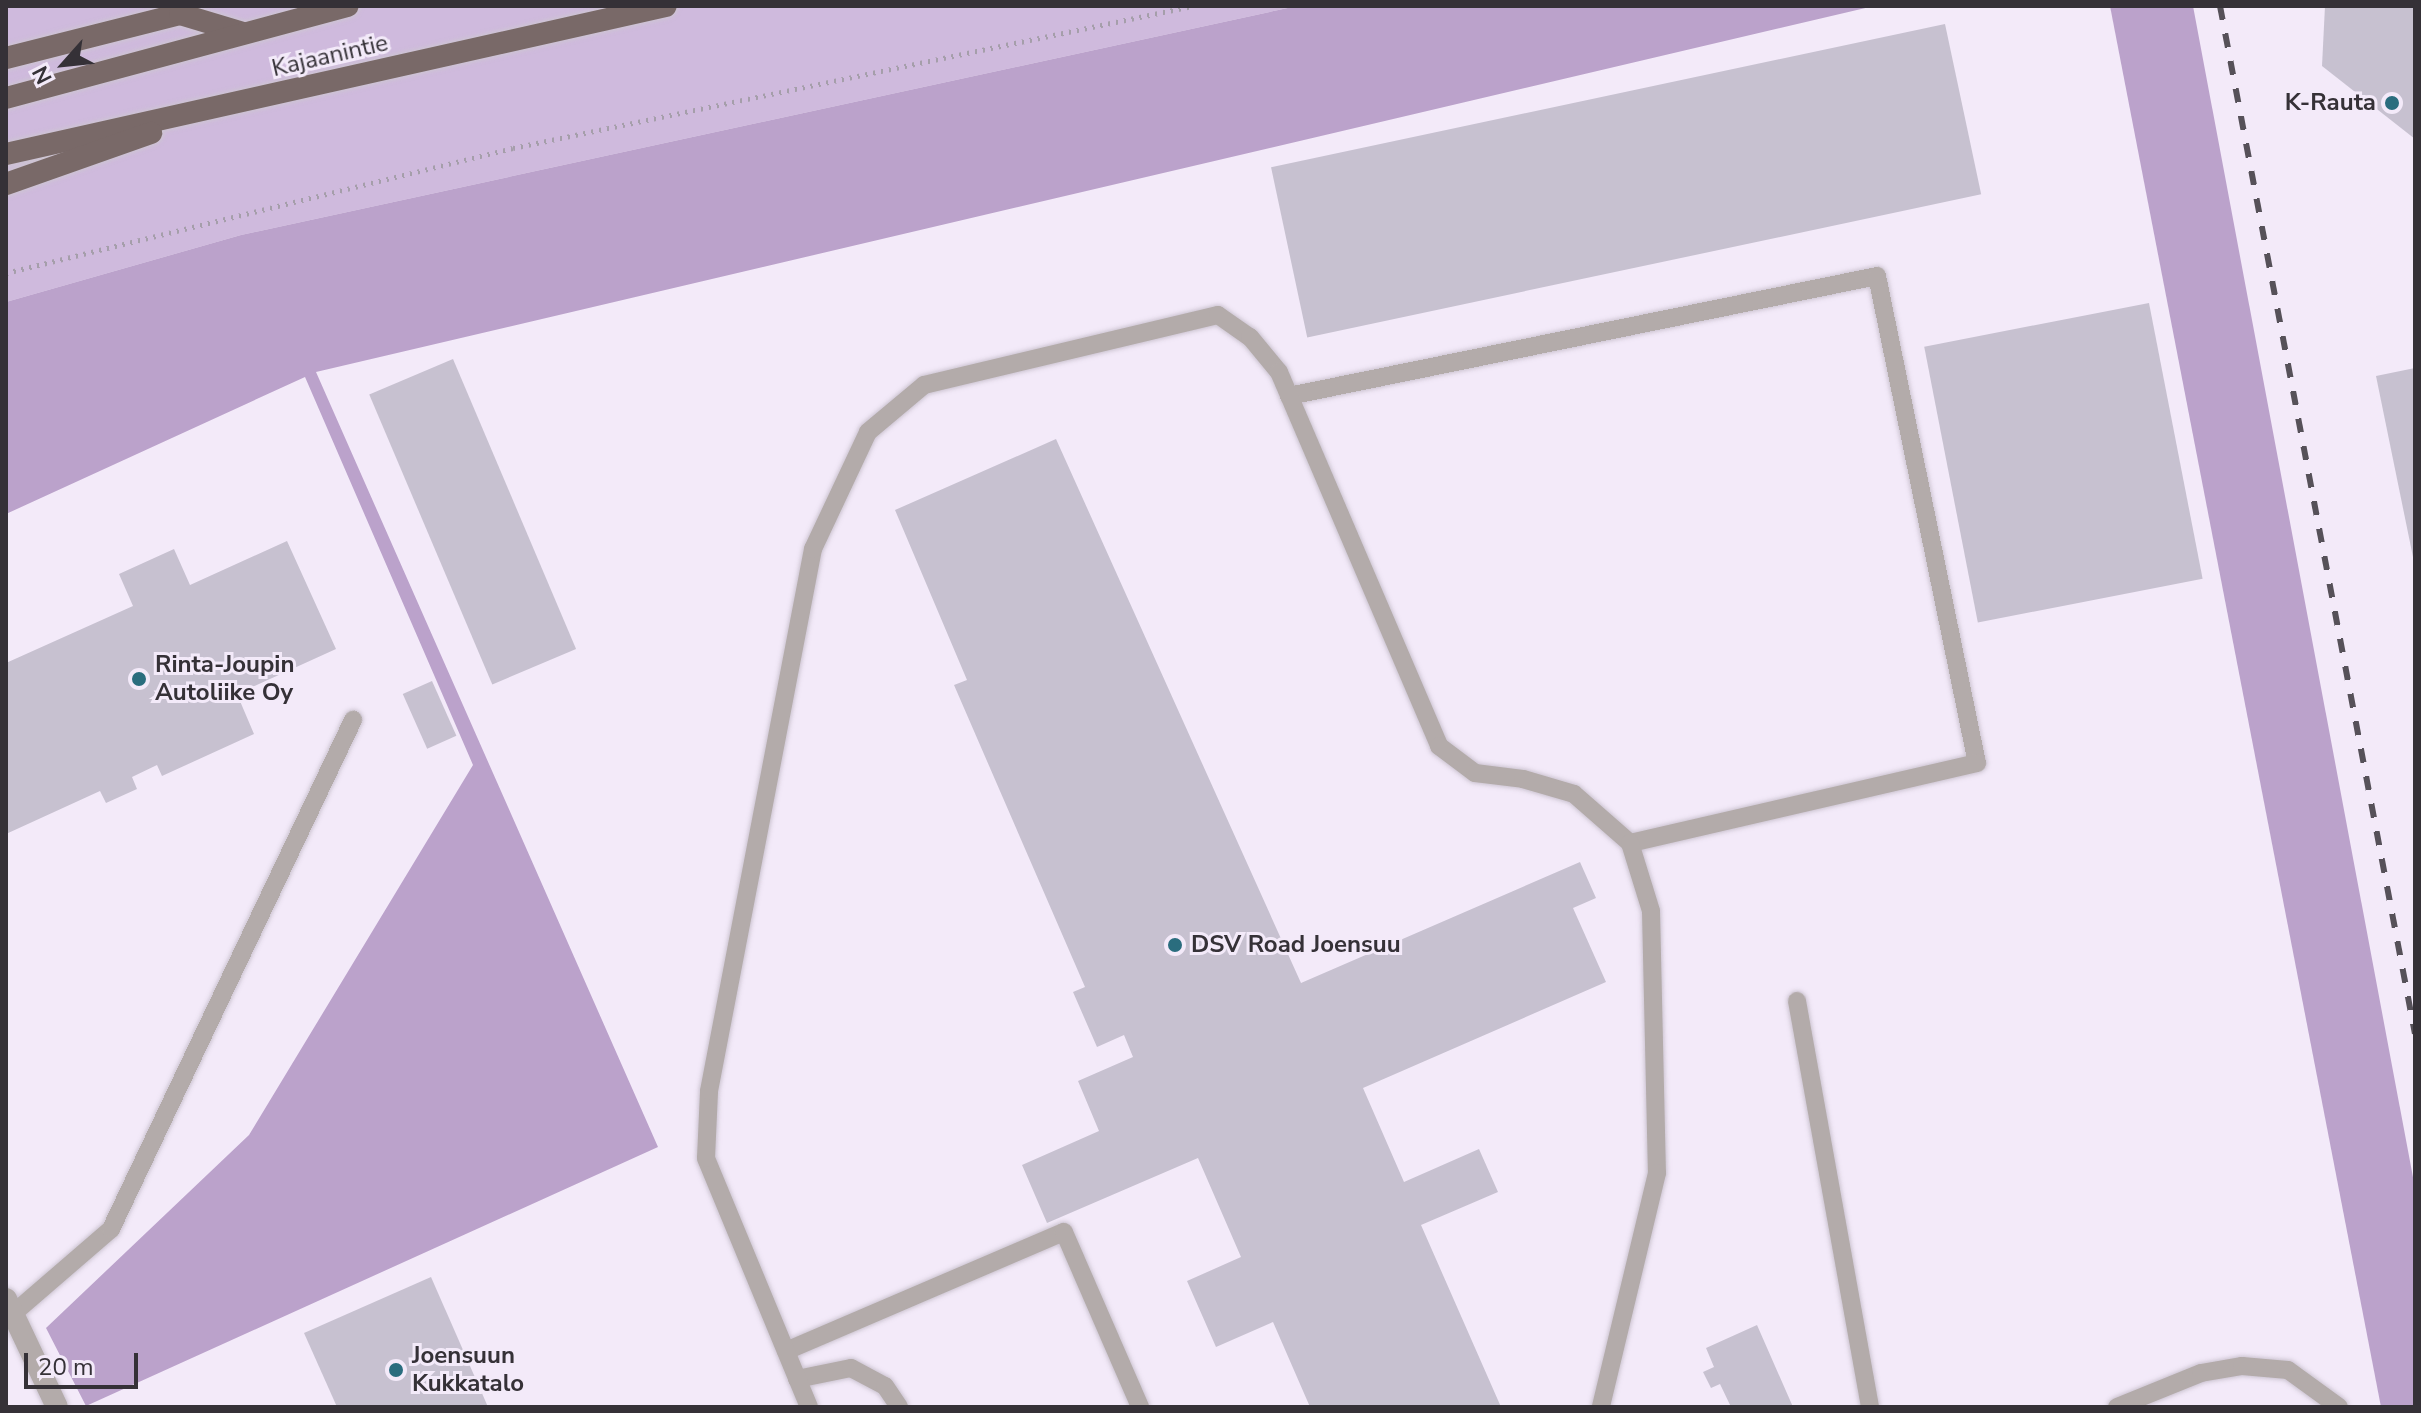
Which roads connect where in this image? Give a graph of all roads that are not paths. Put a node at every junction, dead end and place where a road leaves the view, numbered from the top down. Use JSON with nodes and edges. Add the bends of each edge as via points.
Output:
{"nodes":[{"id":1,"x":348,"y":6,"type":"edge"},
{"id":2,"x":666,"y":6,"type":"edge"},
{"id":3,"x":245,"y":33,"type":"junction"},
{"id":4,"x":6,"y":58,"type":"edge"},
{"id":5,"x":6,"y":98,"type":"edge"},
{"id":6,"x":208,"y":111,"type":"junction"},
{"id":7,"x":6,"y":154,"type":"edge"},
{"id":8,"x":6,"y":184,"type":"edge"},
{"id":9,"x":1289,"y":396,"type":"junction"},
{"id":10,"x":353,"y":720,"type":"dead end"},
{"id":11,"x":1630,"y":843,"type":"junction"},
{"id":12,"x":1797,"y":1001,"type":"dead end"},
{"id":13,"x":9,"y":1307,"type":"edge"},
{"id":14,"x":786,"y":1351,"type":"junction"},
{"id":15,"x":797,"y":1379,"type":"junction"},
{"id":16,"x":57,"y":1407,"type":"edge"},
{"id":17,"x":809,"y":1407,"type":"edge"},
{"id":18,"x":899,"y":1407,"type":"edge"},
{"id":19,"x":1140,"y":1407,"type":"edge"},
{"id":20,"x":1601,"y":1407,"type":"edge"},
{"id":21,"x":1870,"y":1407,"type":"edge"},
{"id":22,"x":2117,"y":1407,"type":"edge"},
{"id":23,"x":2339,"y":1407,"type":"edge"}],
"edges":[{"from":1,"to":3,"type":"highway","name":"Kajaanintie"},
{"from":2,"to":6,"type":"highway","name":"Kajaanintie"},
{"from":3,"to":4,"type":"highway","via":[[180,14]]},
{"from":3,"to":5,"type":"highway","name":"Kajaanintie"},
{"from":6,"to":7,"type":"highway","name":"Kajaanintie"},
{"from":6,"to":8,"type":"highway"},
{"from":9,"to":11,"type":"lane","via":[[1439,746],[1475,773],[1574,794]]},
{"from":9,"to":11,"type":"lane","via":[[1877,276],[1977,763]]},
{"from":9,"to":14,"type":"lane","via":[[1279,372],[1250,337],[1218,315],[924,385],[868,432],[813,549],[709,1091],[706,1158]]},
{"from":10,"to":13,"type":"lane","via":[[111,1229]]},
{"from":11,"to":20,"type":"lane","via":[[1651,911],[1657,1173]]},
{"from":12,"to":21,"type":"lane"},
{"from":13,"to":16,"type":"street"},
{"from":14,"to":15,"type":"lane"},
{"from":14,"to":19,"type":"lane","via":[[1064,1232]]},
{"from":15,"to":17,"type":"lane"},
{"from":15,"to":18,"type":"lane","via":[[851,1368],[885,1386]]},
{"from":22,"to":23,"type":"lane","via":[[2201,1373],[2242,1366],[2288,1370]]}]}
